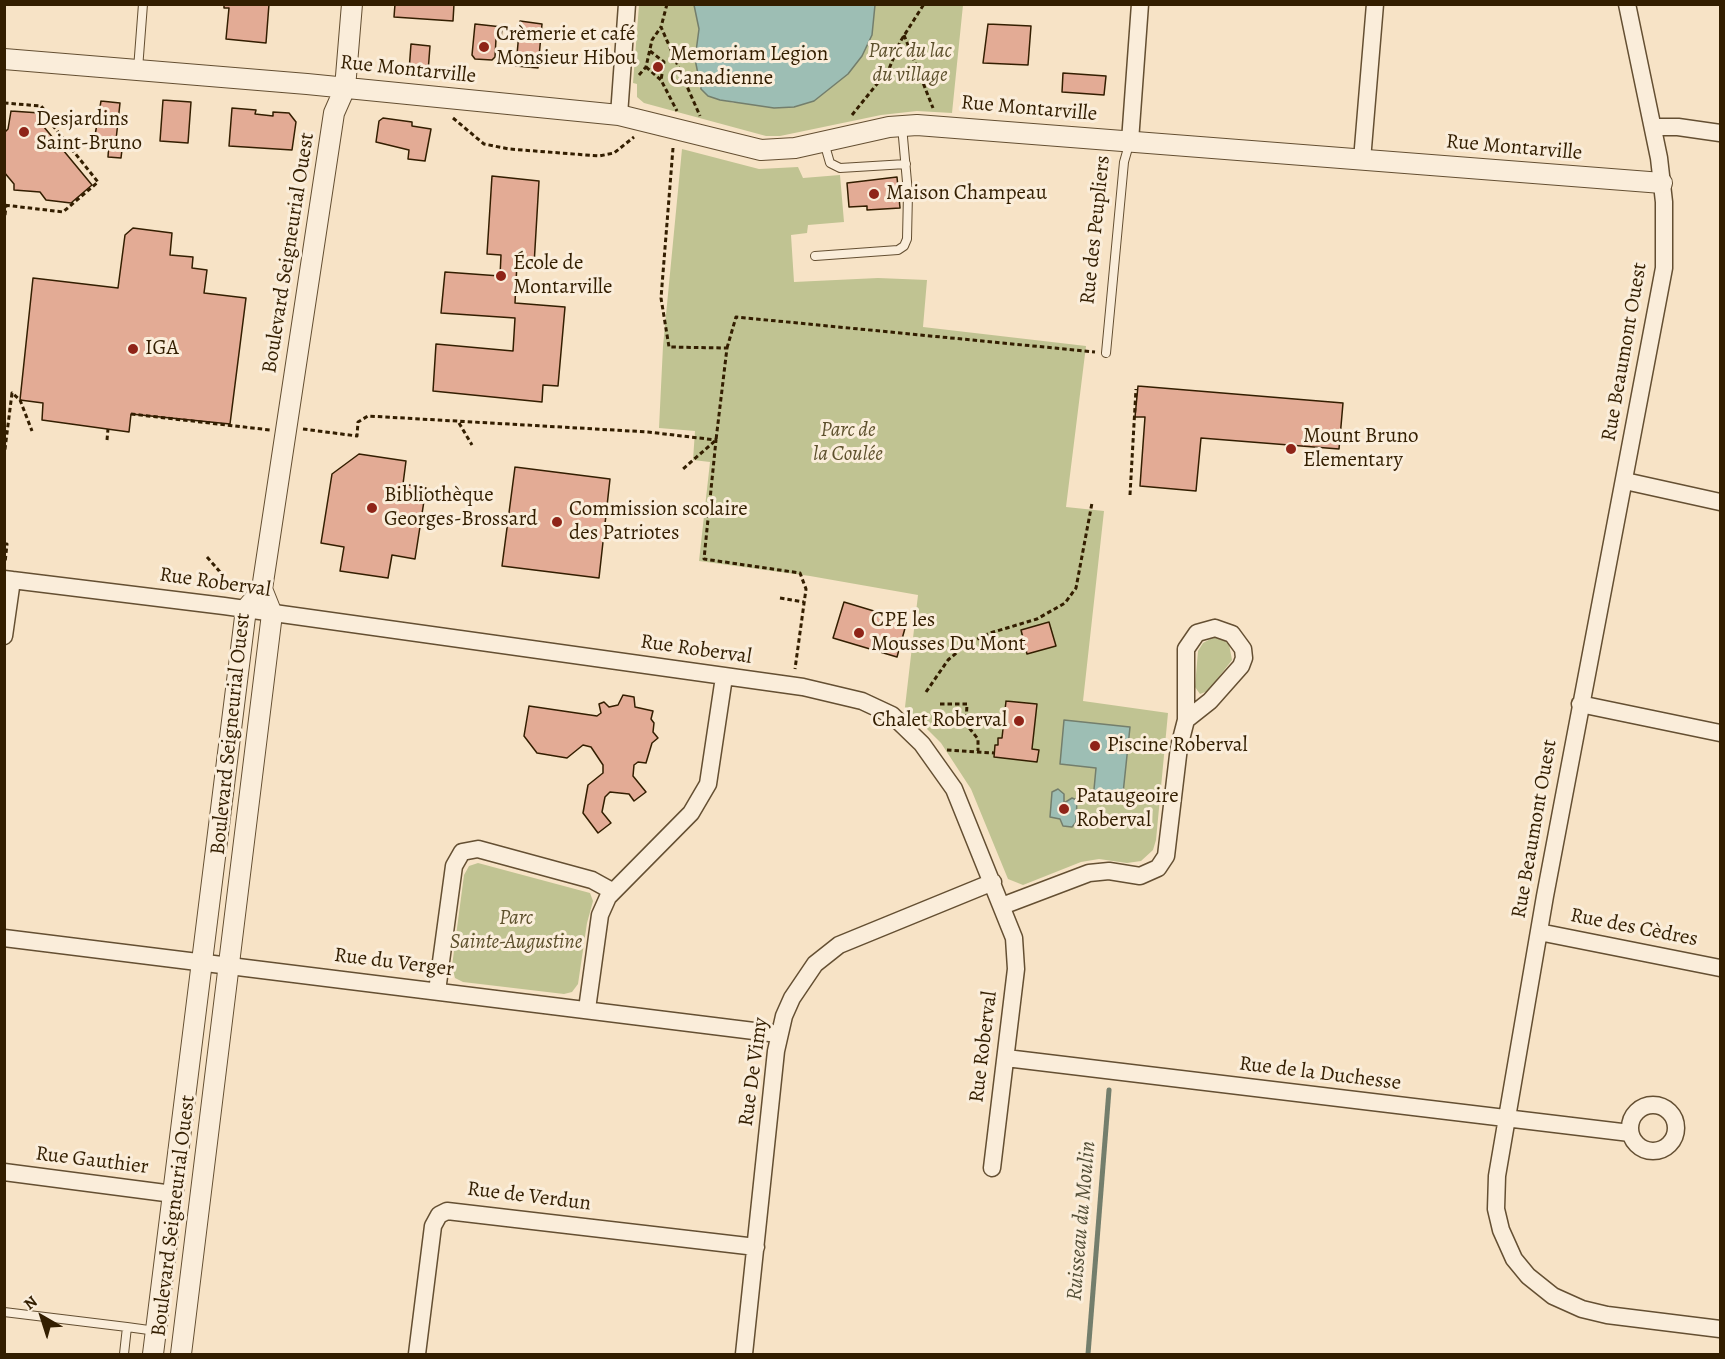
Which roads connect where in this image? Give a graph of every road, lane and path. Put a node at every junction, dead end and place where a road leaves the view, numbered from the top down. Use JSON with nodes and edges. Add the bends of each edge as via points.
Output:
{"nodes":[{"id":1,"x":143,"y":4,"type":"edge"},
{"id":2,"x":352,"y":4,"type":"edge"},
{"id":3,"x":627,"y":4,"type":"edge"},
{"id":4,"x":667,"y":4,"type":"edge"},
{"id":5,"x":924,"y":4,"type":"edge"},
{"id":6,"x":1140,"y":4,"type":"edge"},
{"id":7,"x":1375,"y":4,"type":"edge"},
{"id":8,"x":1627,"y":4,"type":"edge"},
{"id":9,"x":661,"y":27,"type":"junction"},
{"id":10,"x":904,"y":35,"type":"junction"},
{"id":11,"x":650,"y":51,"type":"junction"},
{"id":12,"x":4,"y":59,"type":"edge"},
{"id":13,"x":646,"y":67,"type":"junction"},
{"id":14,"x":138,"y":69,"type":"junction"},
{"id":15,"x":635,"y":77,"type":"dead end"},
{"id":16,"x":661,"y":80,"type":"junction"},
{"id":17,"x":345,"y":88,"type":"junction"},
{"id":18,"x":4,"y":103,"type":"edge"},
{"id":19,"x":933,"y":114,"type":"dead end"},
{"id":20,"x":449,"y":115,"type":"dead end"},
{"id":21,"x":619,"y":115,"type":"junction"},
{"id":22,"x":680,"y":115,"type":"dead end"},
{"id":23,"x":851,"y":117,"type":"dead end"},
{"id":24,"x":704,"y":123,"type":"dead end"},
{"id":25,"x":902,"y":125,"type":"junction"},
{"id":26,"x":1655,"y":127,"type":"junction"},
{"id":27,"x":641,"y":133,"type":"dead end"},
{"id":28,"x":1720,"y":134,"type":"edge"},
{"id":29,"x":674,"y":141,"type":"dead end"},
{"id":30,"x":1130,"y":141,"type":"junction"},
{"id":31,"x":824,"y":142,"type":"junction"},
{"id":32,"x":1362,"y":160,"type":"junction"},
{"id":33,"x":906,"y":164,"type":"junction"},
{"id":34,"x":1662,"y":183,"type":"junction"},
{"id":35,"x":5,"y":206,"type":"edge"},
{"id":36,"x":5,"y":215,"type":"edge"},
{"id":37,"x":815,"y":256,"type":"dead end"},
{"id":38,"x":727,"y":348,"type":"junction"},
{"id":39,"x":1106,"y":353,"type":"joint"},
{"id":40,"x":1136,"y":389,"type":"dead end"},
{"id":41,"x":131,"y":414,"type":"dead end"},
{"id":42,"x":459,"y":422,"type":"junction"},
{"id":43,"x":108,"y":429,"type":"dead end"},
{"id":44,"x":261,"y":430,"type":"dead end"},
{"id":45,"x":286,"y":430,"type":"junction"},
{"id":46,"x":32,"y":431,"type":"dead end"},
{"id":47,"x":107,"y":440,"type":"dead end"},
{"id":48,"x":717,"y":440,"type":"junction"},
{"id":49,"x":472,"y":445,"type":"dead end"},
{"id":50,"x":4,"y":457,"type":"edge"},
{"id":51,"x":683,"y":469,"type":"dead end"},
{"id":52,"x":1625,"y":481,"type":"junction"},
{"id":53,"x":1130,"y":495,"type":"dead end"},
{"id":54,"x":1720,"y":502,"type":"edge"},
{"id":55,"x":1092,"y":503,"type":"dead end"},
{"id":56,"x":4,"y":544,"type":"edge"},
{"id":57,"x":207,"y":556,"type":"dead end"},
{"id":58,"x":7,"y":574,"type":"edge"},
{"id":59,"x":234,"y":589,"type":"dead end"},
{"id":60,"x":262,"y":590,"type":"junction"},
{"id":61,"x":780,"y":598,"type":"dead end"},
{"id":62,"x":804,"y":602,"type":"junction"},
{"id":63,"x":246,"y":609,"type":"junction"},
{"id":64,"x":272,"y":614,"type":"junction"},
{"id":65,"x":4,"y":636,"type":"edge"},
{"id":66,"x":724,"y":677,"type":"junction"},
{"id":67,"x":793,"y":685,"type":"junction"},
{"id":68,"x":926,"y":692,"type":"dead end"},
{"id":69,"x":940,"y":704,"type":"dead end"},
{"id":70,"x":1580,"y":704,"type":"junction"},
{"id":71,"x":1186,"y":720,"type":"junction"},
{"id":72,"x":1720,"y":733,"type":"edge"},
{"id":73,"x":964,"y":750,"type":"dead end"},
{"id":74,"x":978,"y":751,"type":"junction"},
{"id":75,"x":994,"y":753,"type":"dead end"},
{"id":76,"x":993,"y":882,"type":"junction"},
{"id":77,"x":612,"y":891,"type":"junction"},
{"id":78,"x":1002,"y":906,"type":"junction"},
{"id":79,"x":1539,"y":932,"type":"junction"},
{"id":80,"x":4,"y":938,"type":"edge"},
{"id":81,"x":200,"y":962,"type":"junction"},
{"id":82,"x":229,"y":965,"type":"junction"},
{"id":83,"x":1720,"y":968,"type":"edge"},
{"id":84,"x":437,"y":991,"type":"junction"},
{"id":85,"x":587,"y":1009,"type":"junction"},
{"id":86,"x":778,"y":1034,"type":"junction"},
{"id":87,"x":1006,"y":1058,"type":"junction"},
{"id":88,"x":1507,"y":1119,"type":"junction"},
{"id":89,"x":1630,"y":1133,"type":"dead end"},
{"id":90,"x":992,"y":1168,"type":"dead end"},
{"id":91,"x":4,"y":1172,"type":"edge"},
{"id":92,"x":173,"y":1194,"type":"junction"},
{"id":93,"x":756,"y":1247,"type":"junction"},
{"id":94,"x":4,"y":1312,"type":"edge"},
{"id":95,"x":127,"y":1327,"type":"junction"},
{"id":96,"x":1720,"y":1329,"type":"edge"},
{"id":97,"x":156,"y":1331,"type":"junction"},
{"id":98,"x":124,"y":1354,"type":"edge"},
{"id":99,"x":153,"y":1354,"type":"edge"},
{"id":100,"x":181,"y":1354,"type":"edge"},
{"id":101,"x":417,"y":1354,"type":"edge"},
{"id":102,"x":744,"y":1354,"type":"edge"}],
"edges":[{"from":1,"to":14,"type":"lane"},
{"from":2,"to":17,"type":"street","name":"Boulevard Seigneurial Ouest"},
{"from":3,"to":21,"type":"street"},
{"from":4,"to":9,"type":"path"},
{"from":5,"to":10,"type":"path"},
{"from":6,"to":30,"type":"street","name":"Rue des Peupliers"},
{"from":7,"to":32,"type":"street"},
{"from":8,"to":26,"type":"street","name":"Rue Beaumont Ouest"},
{"from":9,"to":11,"type":"path"},
{"from":9,"to":24,"type":"path"},
{"from":10,"to":19,"type":"path"},
{"from":10,"to":23,"type":"path","via":[[889,69]]},
{"from":11,"to":13,"type":"path"},
{"from":11,"to":16,"type":"path","via":[[664,62]]},
{"from":12,"to":14,"type":"street","name":"Rue Montarville"},
{"from":13,"to":15,"type":"path"},
{"from":13,"to":16,"type":"path"},
{"from":14,"to":17,"type":"street","name":"Rue Montarville"},
{"from":16,"to":22,"type":"path"},
{"from":17,"to":21,"type":"street","name":"Rue Montarville"},
{"from":17,"to":45,"type":"street","name":"Boulevard Seigneurial Ouest","via":[[334,113]]},
{"from":18,"to":35,"type":"path","via":[[41,106],[98,182],[63,212]]},
{"from":20,"to":27,"type":"path","name":"Rue Montarville","via":[[484,144],[509,149],[599,156],[614,153]]},
{"from":21,"to":31,"type":"street","name":"Rue Montarville","via":[[752,149],[786,150]]},
{"from":25,"to":30,"type":"street","name":"Rue Montarville"},
{"from":25,"to":31,"type":"street","name":"Rue Montarville"},
{"from":25,"to":33,"type":"lane"},
{"from":26,"to":28,"type":"street"},
{"from":26,"to":34,"type":"street","name":"Rue Beaumont Ouest"},
{"from":29,"to":38,"type":"path","via":[[661,298],[669,347]]},
{"from":30,"to":32,"type":"street","name":"Rue Montarville"},
{"from":30,"to":39,"type":"lane","name":"Rue des Peupliers","via":[[1124,162]]},
{"from":31,"to":33,"type":"lane","via":[[830,163],[840,168]]},
{"from":32,"to":34,"type":"street","name":"Rue Montarville"},
{"from":33,"to":37,"type":"lane","via":[[909,193],[904,246],[898,250]]},
{"from":34,"to":52,"type":"street","name":"Rue Beaumont Ouest","via":[[1664,268]]},
{"from":35,"to":36,"type":"path"},
{"from":38,"to":39,"type":"path","via":[[736,317]]},
{"from":38,"to":48,"type":"path"},
{"from":40,"to":53,"type":"path"},
{"from":41,"to":44,"type":"path"},
{"from":42,"to":45,"type":"path","via":[[368,416],[358,422],[357,436]]},
{"from":42,"to":48,"type":"path","via":[[648,432]]},
{"from":42,"to":49,"type":"path"},
{"from":43,"to":47,"type":"path"},
{"from":45,"to":60,"type":"street","name":"Boulevard Seigneurial Ouest"},
{"from":46,"to":50,"type":"path","via":[[20,399],[12,393]]},
{"from":48,"to":51,"type":"path"},
{"from":48,"to":62,"type":"path","via":[[704,559],[800,573],[806,589]]},
{"from":52,"to":54,"type":"street"},
{"from":52,"to":70,"type":"street","name":"Rue Beaumont Ouest"},
{"from":55,"to":68,"type":"path","via":[[1076,588],[1065,603],[1037,619],[967,644],[948,660]]},
{"from":56,"to":58,"type":"path"},
{"from":57,"to":59,"type":"path"},
{"from":58,"to":63,"type":"street","name":"Rue Roberval"},
{"from":58,"to":65,"type":"street"},
{"from":60,"to":63,"type":"street"},
{"from":60,"to":64,"type":"street","name":"Boulevard Seigneurial Ouest"},
{"from":61,"to":62,"type":"path"},
{"from":62,"to":67,"type":"path"},
{"from":63,"to":64,"type":"street","name":"Rue Roberval"},
{"from":63,"to":81,"type":"street","name":"Boulevard Seigneurial Ouest"},
{"from":64,"to":66,"type":"street","name":"Rue Roberval"},
{"from":64,"to":82,"type":"street","name":"Boulevard Seigneurial Ouest"},
{"from":66,"to":67,"type":"street","name":"Rue Roberval"},
{"from":66,"to":77,"type":"street","via":[[712,769],[702,799]]},
{"from":67,"to":76,"type":"street","name":"Rue Roberval","via":[[862,701],[903,722],[954,789]]},
{"from":69,"to":74,"type":"path","via":[[967,704],[966,724],[978,739]]},
{"from":70,"to":72,"type":"street"},
{"from":70,"to":79,"type":"street","name":"Rue Beaumont Ouest"},
{"from":71,"to":71,"type":"street","via":[[1210,701],[1241,666],[1243,649],[1224,629],[1205,629],[1190,640],[1186,649]]},
{"from":71,"to":78,"type":"street","via":[[1166,855],[1158,868],[1140,876],[1109,871],[1089,873]]},
{"from":73,"to":74,"type":"path"},
{"from":74,"to":75,"type":"path"},
{"from":76,"to":78,"type":"street","name":"Rue Roberval"},
{"from":76,"to":86,"type":"street","name":"Rue De Vimy","via":[[862,933],[831,951],[796,989]]},
{"from":77,"to":84,"type":"street","via":[[592,880],[489,852],[462,852],[454,866]]},
{"from":77,"to":85,"type":"street","via":[[600,915]]},
{"from":78,"to":87,"type":"street","name":"Rue Roberval","via":[[1016,949]]},
{"from":79,"to":83,"type":"street","name":"Rue des Cèdres"},
{"from":79,"to":88,"type":"street","name":"Rue Beaumont Ouest"},
{"from":80,"to":81,"type":"street","name":"Rue du Verger"},
{"from":81,"to":82,"type":"street","name":"Rue du Verger"},
{"from":81,"to":92,"type":"street","name":"Boulevard Seigneurial Ouest"},
{"from":82,"to":84,"type":"street","name":"Rue du Verger"},
{"from":82,"to":100,"type":"street","name":"Boulevard Seigneurial Ouest"},
{"from":84,"to":85,"type":"street","name":"Rue du Verger"},
{"from":85,"to":86,"type":"street","name":"Rue du Verger"},
{"from":86,"to":93,"type":"street","name":"Rue De Vimy"},
{"from":87,"to":88,"type":"street","name":"Rue de la Duchesse"},
{"from":87,"to":90,"type":"street","name":"Rue Roberval"},
{"from":88,"to":89,"type":"street","name":"Rue de la Duchesse"},
{"from":88,"to":96,"type":"street","name":"Rue Beaumont Ouest","via":[[1497,1176],[1497,1209],[1504,1240],[1528,1276],[1553,1296],[1593,1312]]},
{"from":91,"to":92,"type":"street","name":"Rue Gauthier"},
{"from":92,"to":97,"type":"street","name":"Boulevard Seigneurial Ouest"},
{"from":93,"to":101,"type":"street","name":"Rue de Verdun","via":[[447,1211],[439,1215],[433,1226]]},
{"from":93,"to":102,"type":"street","name":"Rue De Vimy"},
{"from":94,"to":95,"type":"lane"},
{"from":95,"to":97,"type":"lane"},
{"from":95,"to":98,"type":"lane"},
{"from":97,"to":99,"type":"street","name":"Boulevard Seigneurial Ouest"}]}
